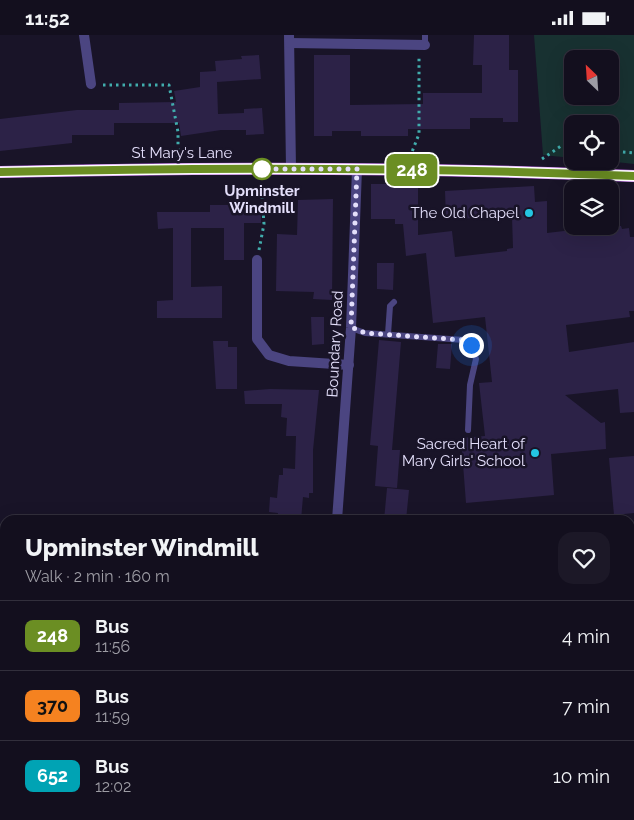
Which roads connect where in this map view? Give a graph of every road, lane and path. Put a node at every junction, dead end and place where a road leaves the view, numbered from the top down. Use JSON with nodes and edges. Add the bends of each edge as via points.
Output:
{"nodes":[{"id":1,"x":84,"y":35,"type":"edge"},
{"id":2,"x":290,"y":39,"type":"edge"},
{"id":3,"x":423,"y":42,"type":"edge"},
{"id":4,"x":91,"y":84,"type":"joint"},
{"id":5,"x":564,"y":146,"type":"edge"},
{"id":6,"x":619,"y":152,"type":"edge"},
{"id":7,"x":634,"y":153,"type":"edge"},
{"id":8,"x":291,"y":168,"type":"junction"},
{"id":9,"x":260,"y":169,"type":"junction"},
{"id":10,"x":357,"y":169,"type":"junction"},
{"id":11,"x":179,"y":170,"type":"junction"},
{"id":12,"x":406,"y":170,"type":"junction"},
{"id":13,"x":0,"y":172,"type":"edge"},
{"id":14,"x":542,"y":172,"type":"junction"},
{"id":15,"x":634,"y":176,"type":"edge"},
{"id":16,"x":257,"y":260,"type":"joint"},
{"id":17,"x":394,"y":302,"type":"dead end"},
{"id":18,"x":351,"y":327,"type":"junction"},
{"id":19,"x":388,"y":334,"type":"junction"},
{"id":20,"x":349,"y":365,"type":"junction"},
{"id":21,"x":468,"y":430,"type":"dead end"},
{"id":22,"x":337,"y":515,"type":"edge"}],
"edges":[{"from":1,"to":4,"type":"street"},
{"from":2,"to":3,"type":"street"},
{"from":2,"to":8,"type":"street"},
{"from":3,"to":12,"type":"path","via":[[419,134]]},
{"from":4,"to":11,"type":"path","via":[[169,85],[178,132]]},
{"from":5,"to":14,"type":"path","via":[[542,157]]},
{"from":6,"to":7,"type":"path"},
{"from":8,"to":9,"type":"main road","name":"St Mary's Lane"},
{"from":8,"to":10,"type":"main road","name":"St Mary's Lane"},
{"from":9,"to":11,"type":"main road","name":"St Mary's Lane"},
{"from":9,"to":16,"type":"path","via":[[264,224]]},
{"from":10,"to":12,"type":"main road","name":"St Mary's Lane"},
{"from":10,"to":18,"type":"street","name":"Boundary Road"},
{"from":11,"to":13,"type":"main road","name":"St Mary's Lane"},
{"from":12,"to":14,"type":"main road","name":"St Mary's Lane"},
{"from":14,"to":15,"type":"main road","name":"St Mary's Lane"},
{"from":16,"to":20,"type":"street","via":[[257,339],[269,355],[289,361]]},
{"from":17,"to":19,"type":"lane","via":[[390,306]]},
{"from":18,"to":19,"type":"lane","via":[[365,333]]},
{"from":18,"to":20,"type":"street","name":"Boundary Road"},
{"from":19,"to":21,"type":"lane","via":[[464,340],[471,345],[476,359],[470,385]]},
{"from":20,"to":22,"type":"street","name":"Boundary Road"}]}
